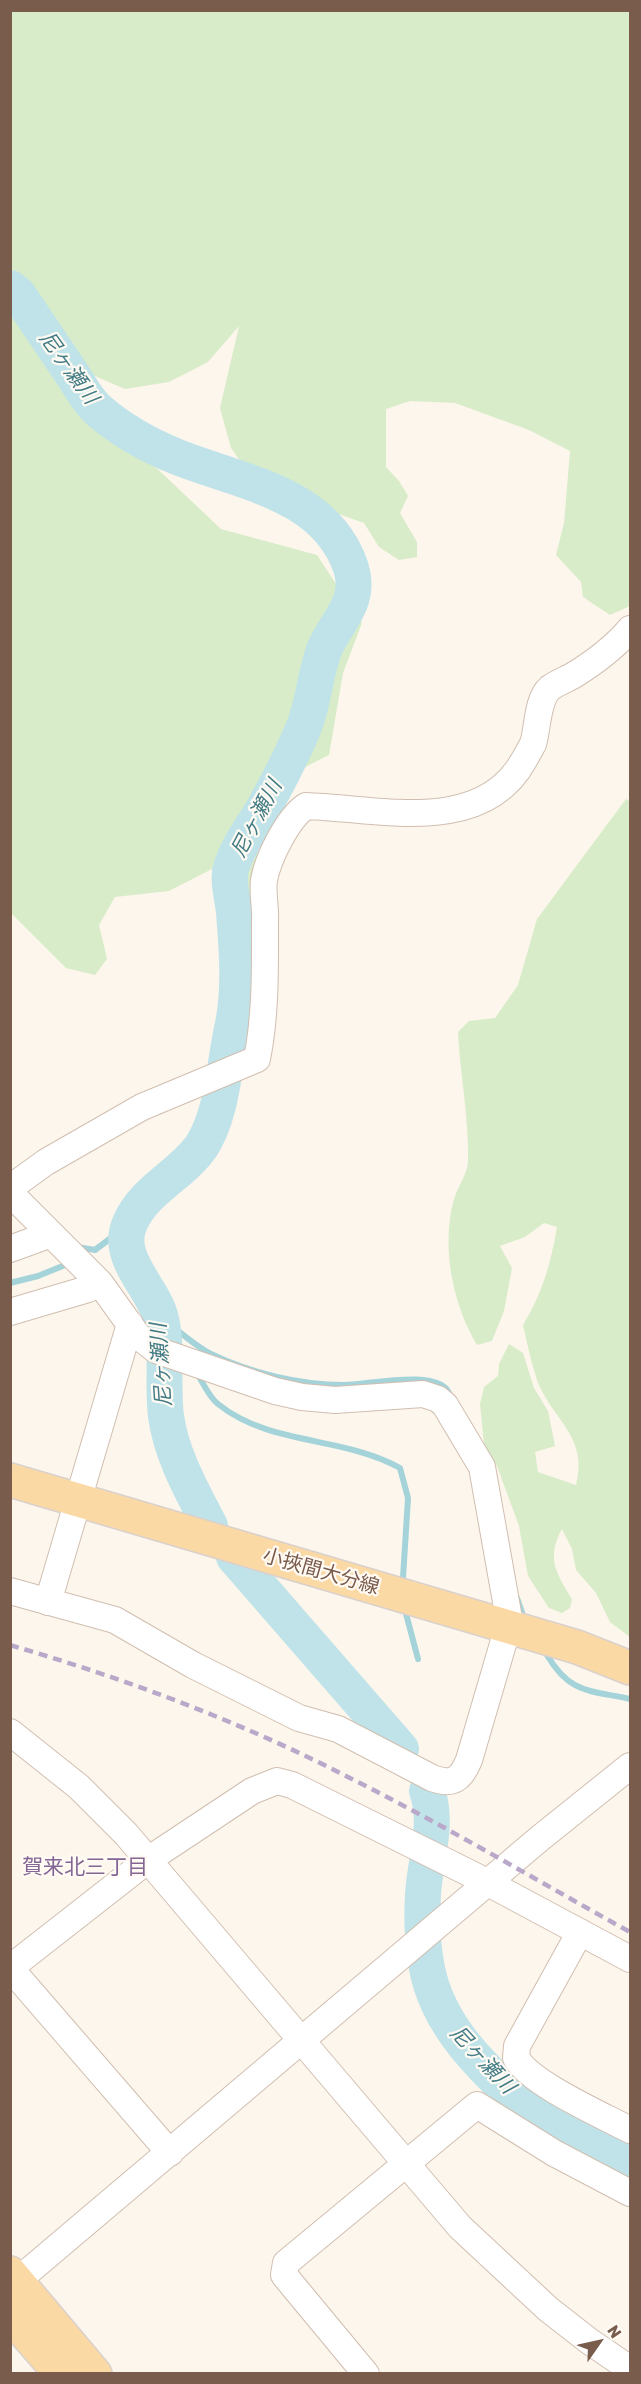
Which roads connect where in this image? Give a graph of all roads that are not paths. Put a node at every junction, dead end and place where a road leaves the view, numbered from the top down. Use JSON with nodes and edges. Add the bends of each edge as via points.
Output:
{"nodes":[{"id":1,"x":630,"y":629,"type":"edge"},
{"id":2,"x":10,"y":1188,"type":"edge"},
{"id":3,"x":10,"y":1193,"type":"edge"},
{"id":4,"x":59,"y":1242,"type":"junction"},
{"id":5,"x":10,"y":1249,"type":"edge"},
{"id":6,"x":93,"y":1276,"type":"junction"},
{"id":7,"x":10,"y":1312,"type":"edge"},
{"id":8,"x":130,"y":1324,"type":"junction"},
{"id":9,"x":10,"y":1480,"type":"edge"},
{"id":10,"x":79,"y":1500,"type":"junction"},
{"id":11,"x":10,"y":1591,"type":"edge"},
{"id":12,"x":48,"y":1602,"type":"junction"},
{"id":13,"x":507,"y":1627,"type":"junction"},
{"id":14,"x":630,"y":1668,"type":"edge"},
{"id":15,"x":10,"y":1732,"type":"edge"},
{"id":16,"x":630,"y":1766,"type":"edge"},
{"id":17,"x":148,"y":1860,"type":"junction"},
{"id":18,"x":488,"y":1882,"type":"junction"},
{"id":19,"x":580,"y":1932,"type":"junction"},
{"id":20,"x":630,"y":1959,"type":"edge"},
{"id":21,"x":11,"y":1968,"type":"edge"},
{"id":22,"x":302,"y":2041,"type":"junction"},
{"id":23,"x":630,"y":2130,"type":"edge"},
{"id":24,"x":170,"y":2153,"type":"junction"},
{"id":25,"x":405,"y":2162,"type":"junction"},
{"id":26,"x":630,"y":2193,"type":"edge"},
{"id":27,"x":13,"y":2281,"type":"edge"},
{"id":28,"x":10,"y":2315,"type":"edge"},
{"id":29,"x":630,"y":2369,"type":"edge"},
{"id":30,"x":61,"y":2373,"type":"edge"},
{"id":31,"x":95,"y":2373,"type":"edge"},
{"id":32,"x":366,"y":2373,"type":"edge"}],
"edges":[{"from":1,"to":2,"type":"street","via":[[615,646],[550,688],[532,744],[518,771],[476,802],[432,814],[306,806],[297,812],[269,861],[264,883],[263,1031],[257,1059],[118,1120]]},
{"from":3,"to":4,"type":"street"},
{"from":4,"to":5,"type":"street"},
{"from":4,"to":6,"type":"street"},
{"from":6,"to":7,"type":"street","via":[[88,1289]]},
{"from":6,"to":8,"type":"street"},
{"from":8,"to":10,"type":"street"},
{"from":8,"to":13,"type":"street","via":[[156,1350],[275,1391],[315,1399],[423,1394],[438,1399],[482,1467],[508,1613]]},
{"from":9,"to":10,"type":"main road","name":"小挾間大分線"},
{"from":10,"to":12,"type":"street"},
{"from":10,"to":13,"type":"main road","name":"小挾間大分線"},
{"from":11,"to":12,"type":"street"},
{"from":12,"to":13,"type":"street","via":[[121,1623],[298,1718],[338,1729],[449,1783],[459,1778],[469,1760]]},
{"from":13,"to":14,"type":"main road","name":"小挾間大分線","via":[[577,1647]]},
{"from":15,"to":17,"type":"street","via":[[79,1787]]},
{"from":16,"to":18,"type":"street"},
{"from":17,"to":18,"type":"street","via":[[252,1791],[277,1781]]},
{"from":17,"to":21,"type":"street"},
{"from":17,"to":22,"type":"street"},
{"from":18,"to":19,"type":"street"},
{"from":18,"to":22,"type":"street"},
{"from":19,"to":20,"type":"street"},
{"from":19,"to":23,"type":"street","via":[[517,2046],[516,2058],[546,2084]]},
{"from":21,"to":24,"type":"street"},
{"from":22,"to":24,"type":"street"},
{"from":22,"to":25,"type":"street"},
{"from":24,"to":27,"type":"street"},
{"from":25,"to":26,"type":"street","via":[[479,2104],[554,2152]]},
{"from":25,"to":29,"type":"street","via":[[460,2227],[507,2273],[569,2326]]},
{"from":25,"to":32,"type":"street","via":[[286,2264],[284,2275]]},
{"from":27,"to":31,"type":"main road"},
{"from":28,"to":30,"type":"main road"}]}
